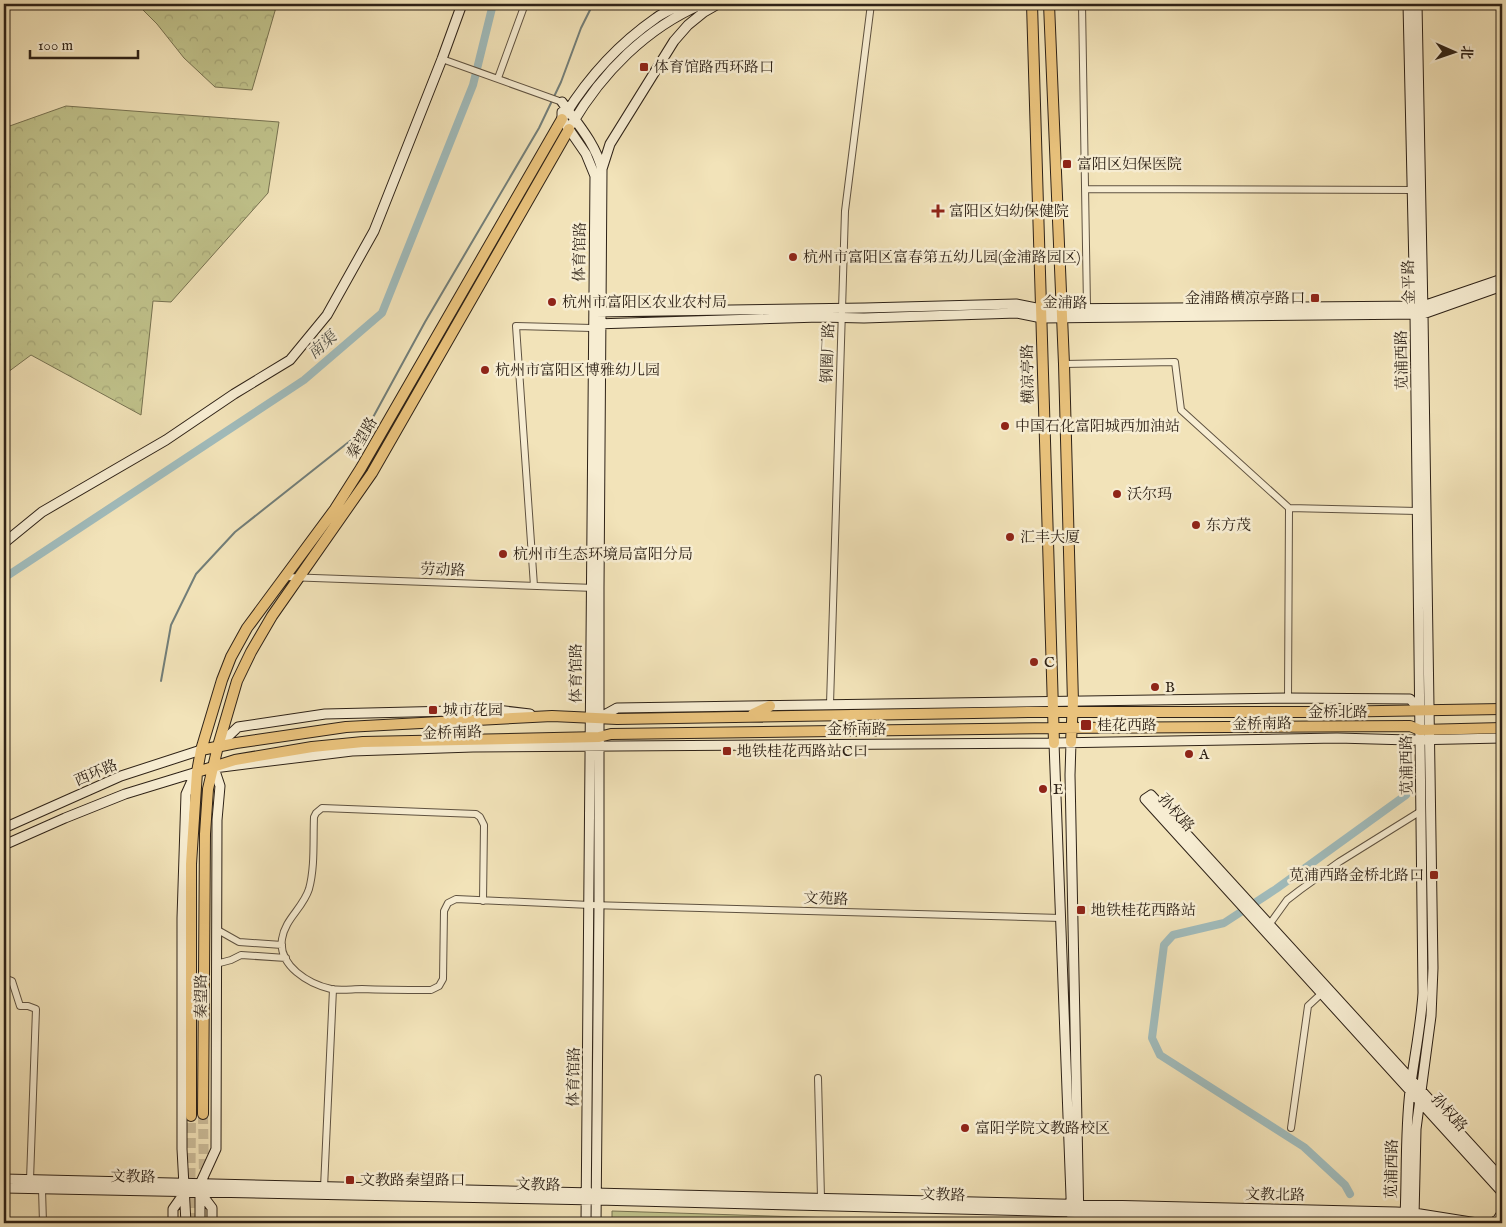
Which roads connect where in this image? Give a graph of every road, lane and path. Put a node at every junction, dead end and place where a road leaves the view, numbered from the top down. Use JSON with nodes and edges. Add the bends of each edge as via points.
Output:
{"nodes":[{"id":1,"x":462,"y":4,"type":"edge"},
{"id":2,"x":525,"y":4,"type":"edge"},
{"id":3,"x":683,"y":4,"type":"edge"},
{"id":4,"x":702,"y":4,"type":"edge"},
{"id":5,"x":718,"y":4,"type":"edge"},
{"id":6,"x":871,"y":4,"type":"edge"},
{"id":7,"x":1032,"y":4,"type":"edge"},
{"id":8,"x":1049,"y":4,"type":"edge"},
{"id":9,"x":1082,"y":4,"type":"edge"},
{"id":10,"x":1408,"y":4,"type":"edge"},
{"id":11,"x":1417,"y":4,"type":"edge"},
{"id":12,"x":442,"y":59,"type":"junction"},
{"id":13,"x":498,"y":78,"type":"junction"},
{"id":14,"x":560,"y":101,"type":"joint"},
{"id":15,"x":565,"y":114,"type":"junction"},
{"id":16,"x":572,"y":124,"type":"junction"},
{"id":17,"x":598,"y":173,"type":"junction"},
{"id":18,"x":1085,"y":189,"type":"junction"},
{"id":19,"x":1417,"y":190,"type":"junction"},
{"id":20,"x":1502,"y":278,"type":"edge"},
{"id":21,"x":1502,"y":286,"type":"edge"},
{"id":22,"x":1087,"y":308,"type":"junction"},
{"id":23,"x":1419,"y":310,"type":"junction"},
{"id":24,"x":597,"y":312,"type":"junction"},
{"id":25,"x":842,"y":313,"type":"junction"},
{"id":26,"x":1062,"y":313,"type":"junction"},
{"id":27,"x":1041,"y":314,"type":"junction"},
{"id":28,"x":595,"y":326,"type":"junction"},
{"id":29,"x":1064,"y":364,"type":"junction"},
{"id":30,"x":1289,"y":508,"type":"junction"},
{"id":31,"x":1417,"y":511,"type":"junction"},
{"id":32,"x":4,"y":543,"type":"edge"},
{"id":33,"x":286,"y":577,"type":"junction"},
{"id":34,"x":299,"y":578,"type":"junction"},
{"id":35,"x":534,"y":586,"type":"junction"},
{"id":36,"x":594,"y":588,"type":"junction"},
{"id":37,"x":1288,"y":698,"type":"junction"},
{"id":38,"x":1073,"y":702,"type":"junction"},
{"id":39,"x":830,"y":704,"type":"junction"},
{"id":40,"x":770,"y":706,"type":"junction"},
{"id":41,"x":1053,"y":707,"type":"junction"},
{"id":42,"x":1502,"y":709,"type":"edge"},
{"id":43,"x":1424,"y":710,"type":"junction"},
{"id":44,"x":1073,"y":713,"type":"junction"},
{"id":45,"x":552,"y":716,"type":"junction"},
{"id":46,"x":750,"y":716,"type":"junction"},
{"id":47,"x":594,"y":718,"type":"junction"},
{"id":48,"x":1316,"y":727,"type":"junction"},
{"id":49,"x":1053,"y":728,"type":"junction"},
{"id":50,"x":1072,"y":729,"type":"junction"},
{"id":51,"x":792,"y":732,"type":"junction"},
{"id":52,"x":1502,"y":734,"type":"edge"},
{"id":53,"x":1425,"y":735,"type":"junction"},
{"id":54,"x":1336,"y":738,"type":"junction"},
{"id":55,"x":594,"y":742,"type":"junction"},
{"id":56,"x":1071,"y":742,"type":"junction"},
{"id":57,"x":1054,"y":743,"type":"junction"},
{"id":58,"x":810,"y":744,"type":"junction"},
{"id":59,"x":218,"y":746,"type":"junction"},
{"id":60,"x":1502,"y":747,"type":"edge"},
{"id":61,"x":201,"y":750,"type":"junction"},
{"id":62,"x":214,"y":768,"type":"junction"},
{"id":63,"x":197,"y":772,"type":"junction"},
{"id":64,"x":1421,"y":811,"type":"junction"},
{"id":65,"x":4,"y":828,"type":"edge"},
{"id":66,"x":4,"y":845,"type":"edge"},
{"id":67,"x":483,"y":901,"type":"junction"},
{"id":68,"x":1243,"y":901,"type":"junction"},
{"id":69,"x":595,"y":905,"type":"junction"},
{"id":70,"x":1061,"y":918,"type":"junction"},
{"id":71,"x":1261,"y":920,"type":"junction"},
{"id":72,"x":1269,"y":925,"type":"junction"},
{"id":73,"x":216,"y":929,"type":"junction"},
{"id":74,"x":282,"y":945,"type":"junction"},
{"id":75,"x":286,"y":958,"type":"junction"},
{"id":76,"x":216,"y":964,"type":"junction"},
{"id":77,"x":4,"y":978,"type":"edge"},
{"id":78,"x":333,"y":989,"type":"junction"},
{"id":79,"x":1322,"y":993,"type":"junction"},
{"id":80,"x":1502,"y":1003,"type":"edge"},
{"id":81,"x":818,"y":1078,"type":"dead end"},
{"id":82,"x":1412,"y":1080,"type":"junction"},
{"id":83,"x":1410,"y":1090,"type":"junction"},
{"id":84,"x":1420,"y":1090,"type":"junction"},
{"id":85,"x":1419,"y":1101,"type":"junction"},
{"id":86,"x":203,"y":1114,"type":"tunnel mouth"},
{"id":87,"x":191,"y":1116,"type":"tunnel mouth"},
{"id":88,"x":1291,"y":1128,"type":"dead end"},
{"id":89,"x":1501,"y":1131,"type":"edge"},
{"id":90,"x":4,"y":1179,"type":"edge"},
{"id":91,"x":1502,"y":1179,"type":"edge"},
{"id":92,"x":30,"y":1180,"type":"junction"},
{"id":93,"x":4,"y":1188,"type":"edge"},
{"id":94,"x":184,"y":1188,"type":"junction"},
{"id":95,"x":200,"y":1188,"type":"junction"},
{"id":96,"x":324,"y":1188,"type":"junction"},
{"id":97,"x":42,"y":1189,"type":"junction"},
{"id":98,"x":1502,"y":1192,"type":"edge"},
{"id":99,"x":586,"y":1196,"type":"junction"},
{"id":100,"x":597,"y":1197,"type":"junction"},
{"id":101,"x":821,"y":1198,"type":"junction"},
{"id":102,"x":1075,"y":1208,"type":"junction"},
{"id":103,"x":1502,"y":1213,"type":"edge"},
{"id":104,"x":1409,"y":1219,"type":"edge"},
{"id":105,"x":43,"y":1223,"type":"edge"},
{"id":106,"x":173,"y":1223,"type":"edge"},
{"id":107,"x":186,"y":1223,"type":"edge"},
{"id":108,"x":200,"y":1223,"type":"edge"},
{"id":109,"x":212,"y":1223,"type":"edge"},
{"id":110,"x":586,"y":1223,"type":"edge"},
{"id":111,"x":596,"y":1223,"type":"edge"},
{"id":112,"x":1072,"y":1223,"type":"edge"},
{"id":113,"x":1079,"y":1223,"type":"edge"},
{"id":114,"x":1427,"y":1223,"type":"edge"},
{"id":115,"x":1477,"y":1223,"type":"edge"},
{"id":116,"x":1493,"y":1223,"type":"edge"}],
"edges":[{"from":1,"to":12,"type":"main road"},
{"from":2,"to":13,"type":"street"},
{"from":3,"to":15,"type":"main road","via":[[656,18],[620,48]]},
{"from":4,"to":16,"type":"main road","via":[[643,39],[623,56]]},
{"from":5,"to":17,"type":"main road","name":"体育馆路","via":[[688,25],[674,41],[610,144]]},
{"from":6,"to":25,"type":"street","name":"钢圈厂路","via":[[846,211]]},
{"from":7,"to":27,"type":"main road","name":"横凉亭路"},
{"from":8,"to":26,"type":"main road"},
{"from":9,"to":18,"type":"street"},
{"from":10,"to":19,"type":"main road","name":"金平路"},
{"from":11,"to":19,"type":"main road","name":"金平路"},
{"from":12,"to":13,"type":"street"},
{"from":12,"to":32,"type":"main road","via":[[374,231],[327,315],[290,360],[166,440],[42,512]]},
{"from":13,"to":14,"type":"street"},
{"from":14,"to":15,"type":"main road"},
{"from":15,"to":16,"type":"main road","name":"体育馆路"},
{"from":15,"to":33,"type":"main road","name":"秦望路","via":[[361,468]]},
{"from":16,"to":17,"type":"main road","name":"体育馆路"},
{"from":16,"to":34,"type":"main road","name":"秦望路","via":[[372,473]]},
{"from":17,"to":24,"type":"main road","name":"体育馆路"},
{"from":18,"to":19,"type":"street"},
{"from":18,"to":22,"type":"street"},
{"from":19,"to":23,"type":"main road","name":"金平路"},
{"from":20,"to":23,"type":"main road","name":"金浦路"},
{"from":21,"to":23,"type":"main road","name":"金浦路"},
{"from":22,"to":23,"type":"main road","name":"金浦路"},
{"from":22,"to":26,"type":"main road","name":"金浦路"},
{"from":23,"to":26,"type":"main road","name":"金浦路"},
{"from":23,"to":31,"type":"main road","name":"苋浦西路"},
{"from":23,"to":43,"type":"main road","name":"金平路"},
{"from":24,"to":25,"type":"main road","name":"金浦路"},
{"from":24,"to":28,"type":"main road","name":"体育馆路"},
{"from":25,"to":27,"type":"main road","name":"金浦路","via":[[1016,304]]},
{"from":25,"to":28,"type":"main road","name":"金浦路","via":[[820,317]]},
{"from":25,"to":39,"type":"street","name":"钢圈厂路"},
{"from":26,"to":27,"type":"main road","name":"金浦路"},
{"from":26,"to":29,"type":"main road"},
{"from":27,"to":41,"type":"main road","name":"横凉亭路"},
{"from":28,"to":35,"type":"street","via":[[516,326]]},
{"from":28,"to":36,"type":"main road","name":"体育馆路"},
{"from":29,"to":30,"type":"street","via":[[1175,362],[1181,410]]},
{"from":29,"to":38,"type":"main road"},
{"from":30,"to":31,"type":"street"},
{"from":30,"to":37,"type":"street"},
{"from":31,"to":43,"type":"main road","name":"苋浦西路"},
{"from":33,"to":34,"type":"street","name":"劳动路"},
{"from":33,"to":61,"type":"main road","name":"秦望路","via":[[247,628],[231,657]]},
{"from":34,"to":35,"type":"street","name":"劳动路"},
{"from":34,"to":59,"type":"main road","name":"秦望路","via":[[272,616],[237,681]]},
{"from":35,"to":36,"type":"street","name":"劳动路"},
{"from":36,"to":47,"type":"main road","name":"体育馆路"},
{"from":37,"to":38,"type":"main road","name":"金桥北路"},
{"from":37,"to":43,"type":"main road","name":"金桥北路","via":[[1410,698]]},
{"from":38,"to":41,"type":"main road","name":"金桥南路"},
{"from":38,"to":44,"type":"main road"},
{"from":39,"to":40,"type":"main road","name":"金桥南路"},
{"from":39,"to":41,"type":"main road","name":"金桥南路"},
{"from":40,"to":46,"type":"main road"},
{"from":40,"to":47,"type":"main road","name":"金桥南路","via":[[617,708]]},
{"from":41,"to":44,"type":"main road","name":"金桥北路"},
{"from":41,"to":46,"type":"main road","name":"金桥南路"},
{"from":41,"to":49,"type":"main road","name":"横凉亭路"},
{"from":42,"to":43,"type":"main road","name":"金桥北路"},
{"from":43,"to":44,"type":"main road","name":"金桥北路"},
{"from":43,"to":53,"type":"main road","name":"苋浦西路"},
{"from":44,"to":50,"type":"main road"},
{"from":45,"to":47,"type":"main road","name":"金桥南路"},
{"from":45,"to":59,"type":"main road","name":"金桥南路","via":[[346,727]]},
{"from":45,"to":59,"type":"main road","name":"金桥南路","via":[[496,710],[325,714],[238,727]]},
{"from":46,"to":47,"type":"main road","name":"金桥南路"},
{"from":47,"to":55,"type":"main road","name":"体育馆路"},
{"from":48,"to":50,"type":"main road","name":"金桥北路"},
{"from":48,"to":53,"type":"main road","name":"金桥北路","via":[[1410,726]]},
{"from":48,"to":54,"type":"main road"},
{"from":49,"to":50,"type":"main road","name":"金桥北路"},
{"from":49,"to":51,"type":"main road","name":"金桥南路"},
{"from":49,"to":57,"type":"main road","name":"横凉亭路"},
{"from":50,"to":56,"type":"main road"},
{"from":51,"to":55,"type":"main road","name":"金桥南路","via":[[611,734]]},
{"from":51,"to":58,"type":"main road"},
{"from":52,"to":53,"type":"main road","name":"金桥北路"},
{"from":52,"to":60,"type":"street"},
{"from":53,"to":54,"type":"main road","name":"金桥南路"},
{"from":53,"to":64,"type":"main road","name":"苋浦西路"},
{"from":53,"to":84,"type":"main road","name":"苋浦西路","via":[[1433,994]]},
{"from":54,"to":56,"type":"main road","name":"金桥南路"},
{"from":55,"to":58,"type":"main road","name":"金桥南路"},
{"from":55,"to":62,"type":"main road","name":"金桥南路","via":[[363,742],[302,748],[235,760]]},
{"from":55,"to":69,"type":"main road","name":"体育馆路"},
{"from":56,"to":57,"type":"main road","name":"金桥南路"},
{"from":56,"to":102,"type":"main road"},
{"from":57,"to":58,"type":"main road","name":"金桥南路"},
{"from":57,"to":70,"type":"main road"},
{"from":59,"to":61,"type":"main road","name":"金桥南路"},
{"from":59,"to":62,"type":"main road","name":"秦望路"},
{"from":61,"to":63,"type":"main road","name":"秦望路"},
{"from":61,"to":65,"type":"main road","name":"西环路","via":[[121,776]]},
{"from":62,"to":63,"type":"main road","name":"金桥南路"},
{"from":62,"to":73,"type":"main road","name":"秦望路","via":[[220,786]]},
{"from":62,"to":86,"type":"main road","name":"秦望路","via":[[208,789],[205,834]]},
{"from":63,"to":66,"type":"main road","name":"西环路","via":[[125,794]]},
{"from":63,"to":87,"type":"main road","name":"秦望路","via":[[191,864]]},
{"from":63,"to":94,"type":"main road","name":"秦望路","via":[[186,794],[182,908]]},
{"from":64,"to":72,"type":"street","via":[[1300,890],[1287,900]]},
{"from":64,"to":82,"type":"main road","name":"苋浦西路","via":[[1423,993]]},
{"from":67,"to":69,"type":"street","name":"文苑路"},
{"from":67,"to":74,"type":"street","via":[[484,825],[476,814],[322,808],[314,817],[312,876],[308,891],[285,926]]},
{"from":67,"to":78,"type":"street","name":"文苑路","via":[[456,899],[446,907],[443,979],[435,988]]},
{"from":68,"to":68,"type":"main road","name":"孙权路","via":[[1151,795],[1145,800]]},
{"from":68,"to":71,"type":"main road","name":"孙权路"},
{"from":69,"to":70,"type":"street","name":"文苑路"},
{"from":69,"to":99,"type":"main road","name":"体育馆路"},
{"from":69,"to":100,"type":"main road","name":"体育馆路"},
{"from":70,"to":102,"type":"main road"},
{"from":71,"to":72,"type":"main road","name":"孙权路"},
{"from":71,"to":79,"type":"main road","name":"孙权路"},
{"from":72,"to":82,"type":"main road","name":"孙权路"},
{"from":73,"to":74,"type":"street","via":[[239,942]]},
{"from":73,"to":76,"type":"main road","name":"秦望路"},
{"from":74,"to":75,"type":"street"},
{"from":75,"to":76,"type":"street","via":[[241,955]]},
{"from":75,"to":78,"type":"street","via":[[298,974]]},
{"from":76,"to":95,"type":"main road","name":"秦望路","via":[[216,1149]]},
{"from":77,"to":92,"type":"street","via":[[12,981],[20,1006],[36,1009]]},
{"from":78,"to":96,"type":"street"},
{"from":79,"to":83,"type":"main road","name":"孙权路"},
{"from":79,"to":88,"type":"street","via":[[1308,1006]]},
{"from":80,"to":89,"type":"street"},
{"from":81,"to":101,"type":"street"},
{"from":82,"to":83,"type":"main road","name":"苋浦西路"},
{"from":82,"to":84,"type":"main road","name":"孙权路"},
{"from":83,"to":85,"type":"main road","name":"孙权路"},
{"from":83,"to":104,"type":"main road","name":"苋浦西路","via":[[1407,1127]]},
{"from":84,"to":85,"type":"main road","name":"苋浦西路"},
{"from":84,"to":91,"type":"main road","name":"孙权路"},
{"from":85,"to":98,"type":"main road","name":"孙权路"},
{"from":85,"to":104,"type":"main road","name":"苋浦西路"},
{"from":90,"to":92,"type":"main road","name":"文教路"},
{"from":92,"to":94,"type":"main road","name":"文教路"},
{"from":93,"to":97,"type":"main road","name":"文教路"},
{"from":94,"to":95,"type":"main road","name":"文教路"},
{"from":94,"to":97,"type":"main road","name":"文教路"},
{"from":94,"to":106,"type":"main road","via":[[173,1209]]},
{"from":94,"to":107,"type":"main road","name":"秦望路"},
{"from":95,"to":96,"type":"main road","name":"文教路"},
{"from":95,"to":99,"type":"main road","name":"文教路"},
{"from":95,"to":108,"type":"main road","name":"秦望路"},
{"from":95,"to":109,"type":"main road","via":[[212,1208]]},
{"from":96,"to":99,"type":"main road","name":"文教路"},
{"from":97,"to":105,"type":"street"},
{"from":99,"to":100,"type":"main road","name":"文教路"},
{"from":99,"to":110,"type":"main road","name":"体育馆路"},
{"from":100,"to":101,"type":"main road","name":"文教路"},
{"from":100,"to":102,"type":"main road","name":"文教路"},
{"from":100,"to":111,"type":"main road","name":"体育馆路"},
{"from":101,"to":102,"type":"main road","name":"文教路"},
{"from":102,"to":104,"type":"main road","name":"文教北路","via":[[1373,1215]]},
{"from":102,"to":112,"type":"main road"},
{"from":102,"to":113,"type":"main road"},
{"from":103,"to":116,"type":"main road"},
{"from":104,"to":114,"type":"main road","name":"文教北路"},
{"from":104,"to":115,"type":"main road","name":"文教北路"}]}
